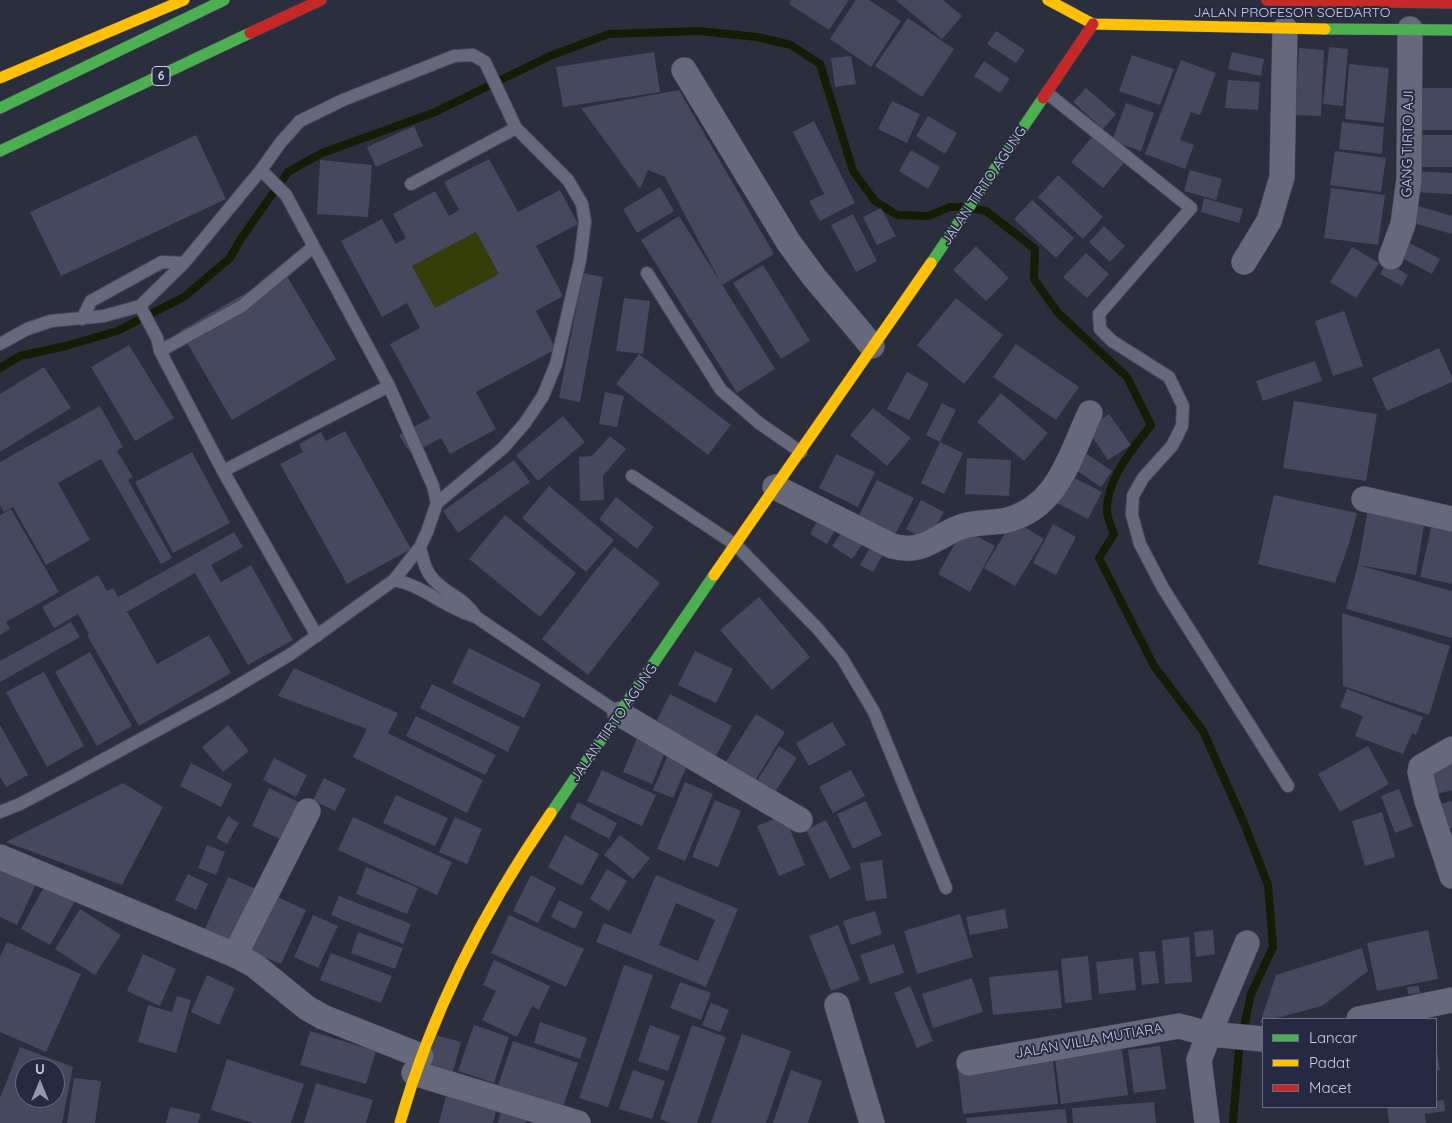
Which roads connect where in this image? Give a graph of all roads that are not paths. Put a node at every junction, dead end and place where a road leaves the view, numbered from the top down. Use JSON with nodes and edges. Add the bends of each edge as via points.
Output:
{"nodes":[{"id":1,"x":184,"y":0,"type":"edge"},
{"id":2,"x":224,"y":0,"type":"edge"},
{"id":3,"x":321,"y":0,"type":"edge"},
{"id":4,"x":1048,"y":0,"type":"edge"},
{"id":5,"x":1267,"y":0,"type":"edge"},
{"id":6,"x":1278,"y":0,"type":"edge"},
{"id":7,"x":1452,"y":3,"type":"edge"},
{"id":8,"x":1093,"y":24,"type":"junction"},
{"id":9,"x":1285,"y":29,"type":"junction"},
{"id":10,"x":1410,"y":29,"type":"junction"},
{"id":11,"x":1452,"y":30,"type":"edge"},
{"id":12,"x":684,"y":70,"type":"dead end"},
{"id":13,"x":0,"y":78,"type":"edge"},
{"id":14,"x":1047,"y":93,"type":"junction"},
{"id":15,"x":0,"y":108,"type":"edge"},
{"id":16,"x":516,"y":128,"type":"junction"},
{"id":17,"x":0,"y":152,"type":"edge"},
{"id":18,"x":266,"y":174,"type":"junction"},
{"id":19,"x":412,"y":184,"type":"dead end"},
{"id":20,"x":313,"y":247,"type":"junction"},
{"id":21,"x":1392,"y":257,"type":"dead end"},
{"id":22,"x":1244,"y":262,"type":"dead end"},
{"id":23,"x":184,"y":263,"type":"junction"},
{"id":24,"x":647,"y":273,"type":"dead end"},
{"id":25,"x":142,"y":310,"type":"junction"},
{"id":26,"x":82,"y":319,"type":"junction"},
{"id":27,"x":0,"y":344,"type":"edge"},
{"id":28,"x":872,"y":346,"type":"junction"},
{"id":29,"x":160,"y":351,"type":"junction"},
{"id":30,"x":390,"y":386,"type":"junction"},
{"id":31,"x":1090,"y":413,"type":"dead end"},
{"id":32,"x":801,"y":452,"type":"junction"},
{"id":33,"x":222,"y":471,"type":"junction"},
{"id":34,"x":632,"y":476,"type":"dead end"},
{"id":35,"x":775,"y":487,"type":"junction"},
{"id":36,"x":1364,"y":499,"type":"dead end"},
{"id":37,"x":437,"y":502,"type":"junction"},
{"id":38,"x":1452,"y":519,"type":"edge"},
{"id":39,"x":736,"y":545,"type":"junction"},
{"id":40,"x":420,"y":547,"type":"junction"},
{"id":41,"x":394,"y":580,"type":"junction"},
{"id":42,"x":476,"y":617,"type":"junction"},
{"id":43,"x":317,"y":636,"type":"junction"},
{"id":44,"x":620,"y":714,"type":"junction"},
{"id":45,"x":1452,"y":749,"type":"edge"},
{"id":46,"x":1288,"y":786,"type":"dead end"},
{"id":47,"x":308,"y":811,"type":"dead end"},
{"id":48,"x":0,"y":812,"type":"edge"},
{"id":49,"x":800,"y":820,"type":"dead end"},
{"id":50,"x":0,"y":857,"type":"edge"},
{"id":51,"x":1452,"y":876,"type":"edge"},
{"id":52,"x":946,"y":888,"type":"dead end"},
{"id":53,"x":1247,"y":943,"type":"dead end"},
{"id":54,"x":235,"y":955,"type":"junction"},
{"id":55,"x":1452,"y":1000,"type":"edge"},
{"id":56,"x":837,"y":1005,"type":"dead end"},
{"id":57,"x":1364,"y":1018,"type":"edge"},
{"id":58,"x":1221,"y":1035,"type":"junction"},
{"id":59,"x":1261,"y":1040,"type":"edge"},
{"id":60,"x":969,"y":1063,"type":"dead end"},
{"id":61,"x":417,"y":1064,"type":"junction"},
{"id":62,"x":400,"y":1123,"type":"edge"},
{"id":63,"x":578,"y":1123,"type":"edge"},
{"id":64,"x":872,"y":1123,"type":"edge"},
{"id":65,"x":1208,"y":1123,"type":"edge"}],
"edges":[{"from":1,"to":13,"type":"main road"},
{"from":2,"to":15,"type":"main road"},
{"from":3,"to":17,"type":"main road","number":"6"},
{"from":4,"to":8,"type":"main road","name":"JALAN PROFESOR SOEDARTO"},
{"from":5,"to":6,"type":"main road","name":"JALAN PROFESOR SOEDARTO"},
{"from":6,"to":7,"type":"main road","name":"JALAN PROFESOR SOEDARTO"},
{"from":8,"to":9,"type":"main road","name":"JALAN PROFESOR SOEDARTO"},
{"from":8,"to":14,"type":"main road","name":"JALAN TIRTO AGUNG"},
{"from":9,"to":10,"type":"main road","name":"JALAN PROFESOR SOEDARTO"},
{"from":9,"to":22,"type":"street","via":[[1282,177],[1269,221]]},
{"from":10,"to":11,"type":"main road","name":"JALAN PROFESOR SOEDARTO"},
{"from":10,"to":21,"type":"street","name":"GANG TIRTO AJI","via":[[1408,188],[1403,224]]},
{"from":12,"to":28,"type":"street","via":[[789,242]]},
{"from":14,"to":28,"type":"main road","name":"JALAN TIRTO AGUNG"},
{"from":14,"to":46,"type":"lane","via":[[1191,208],[1099,314],[1100,329],[1112,341],[1169,377],[1183,406],[1182,426],[1172,446],[1143,478],[1133,496],[1132,515],[1140,544],[1163,588]]},
{"from":16,"to":18,"type":"lane","via":[[485,62],[463,54],[343,100],[300,122],[281,142]]},
{"from":16,"to":19,"type":"lane"},
{"from":16,"to":37,"type":"lane","via":[[568,180],[582,204],[585,222],[580,260],[556,364],[543,396],[503,448]]},
{"from":18,"to":20,"type":"lane","via":[[286,195]]},
{"from":18,"to":23,"type":"lane"},
{"from":20,"to":29,"type":"lane","via":[[242,306]]},
{"from":20,"to":30,"type":"lane"},
{"from":23,"to":25,"type":"lane"},
{"from":23,"to":26,"type":"lane","via":[[162,262],[91,301]]},
{"from":24,"to":32,"type":"lane","via":[[721,390],[759,423]]},
{"from":25,"to":26,"type":"lane"},
{"from":25,"to":29,"type":"lane"},
{"from":26,"to":27,"type":"lane","via":[[51,321]]},
{"from":28,"to":32,"type":"main road","name":"JALAN TIRTO AGUNG"},
{"from":29,"to":33,"type":"lane"},
{"from":30,"to":33,"type":"lane"},
{"from":30,"to":37,"type":"lane","via":[[426,467]]},
{"from":31,"to":35,"type":"street","via":[[1057,483],[1042,503],[1006,520],[960,527],[921,548],[892,546]]},
{"from":32,"to":35,"type":"main road","name":"JALAN TIRTO AGUNG"},
{"from":33,"to":43,"type":"lane"},
{"from":34,"to":39,"type":"lane"},
{"from":35,"to":39,"type":"main road","name":"JALAN TIRTO AGUNG"},
{"from":36,"to":38,"type":"street"},
{"from":37,"to":40,"type":"lane"},
{"from":39,"to":44,"type":"main road","name":"JALAN TIRTO AGUNG"},
{"from":39,"to":52,"type":"lane","via":[[818,629],[860,685]]},
{"from":40,"to":41,"type":"lane"},
{"from":40,"to":42,"type":"lane","via":[[424,565],[434,580],[468,604]]},
{"from":41,"to":42,"type":"lane","via":[[409,582],[460,613]]},
{"from":41,"to":43,"type":"lane"},
{"from":42,"to":44,"type":"lane"},
{"from":43,"to":48,"type":"lane","via":[[224,694]]},
{"from":44,"to":49,"type":"street"},
{"from":44,"to":61,"type":"main road","name":"JALAN TIRTO AGUNG","via":[[503,888],[473,942]]},
{"from":45,"to":51,"type":"street","via":[[1421,768],[1420,772],[1424,794]]},
{"from":47,"to":54,"type":"street"},
{"from":50,"to":54,"type":"street"},
{"from":53,"to":58,"type":"street"},
{"from":54,"to":61,"type":"street","via":[[254,965],[307,1008]]},
{"from":55,"to":57,"type":"street"},
{"from":56,"to":64,"type":"street"},
{"from":58,"to":59,"type":"street","name":"JALAN VILLA MUTIARA"},
{"from":58,"to":60,"type":"street","name":"JALAN VILLA MUTIARA","via":[[1179,1026]]},
{"from":58,"to":65,"type":"street","via":[[1199,1060]]},
{"from":61,"to":62,"type":"main road","name":"JALAN TIRTO AGUNG"},
{"from":61,"to":63,"type":"street"}]}
